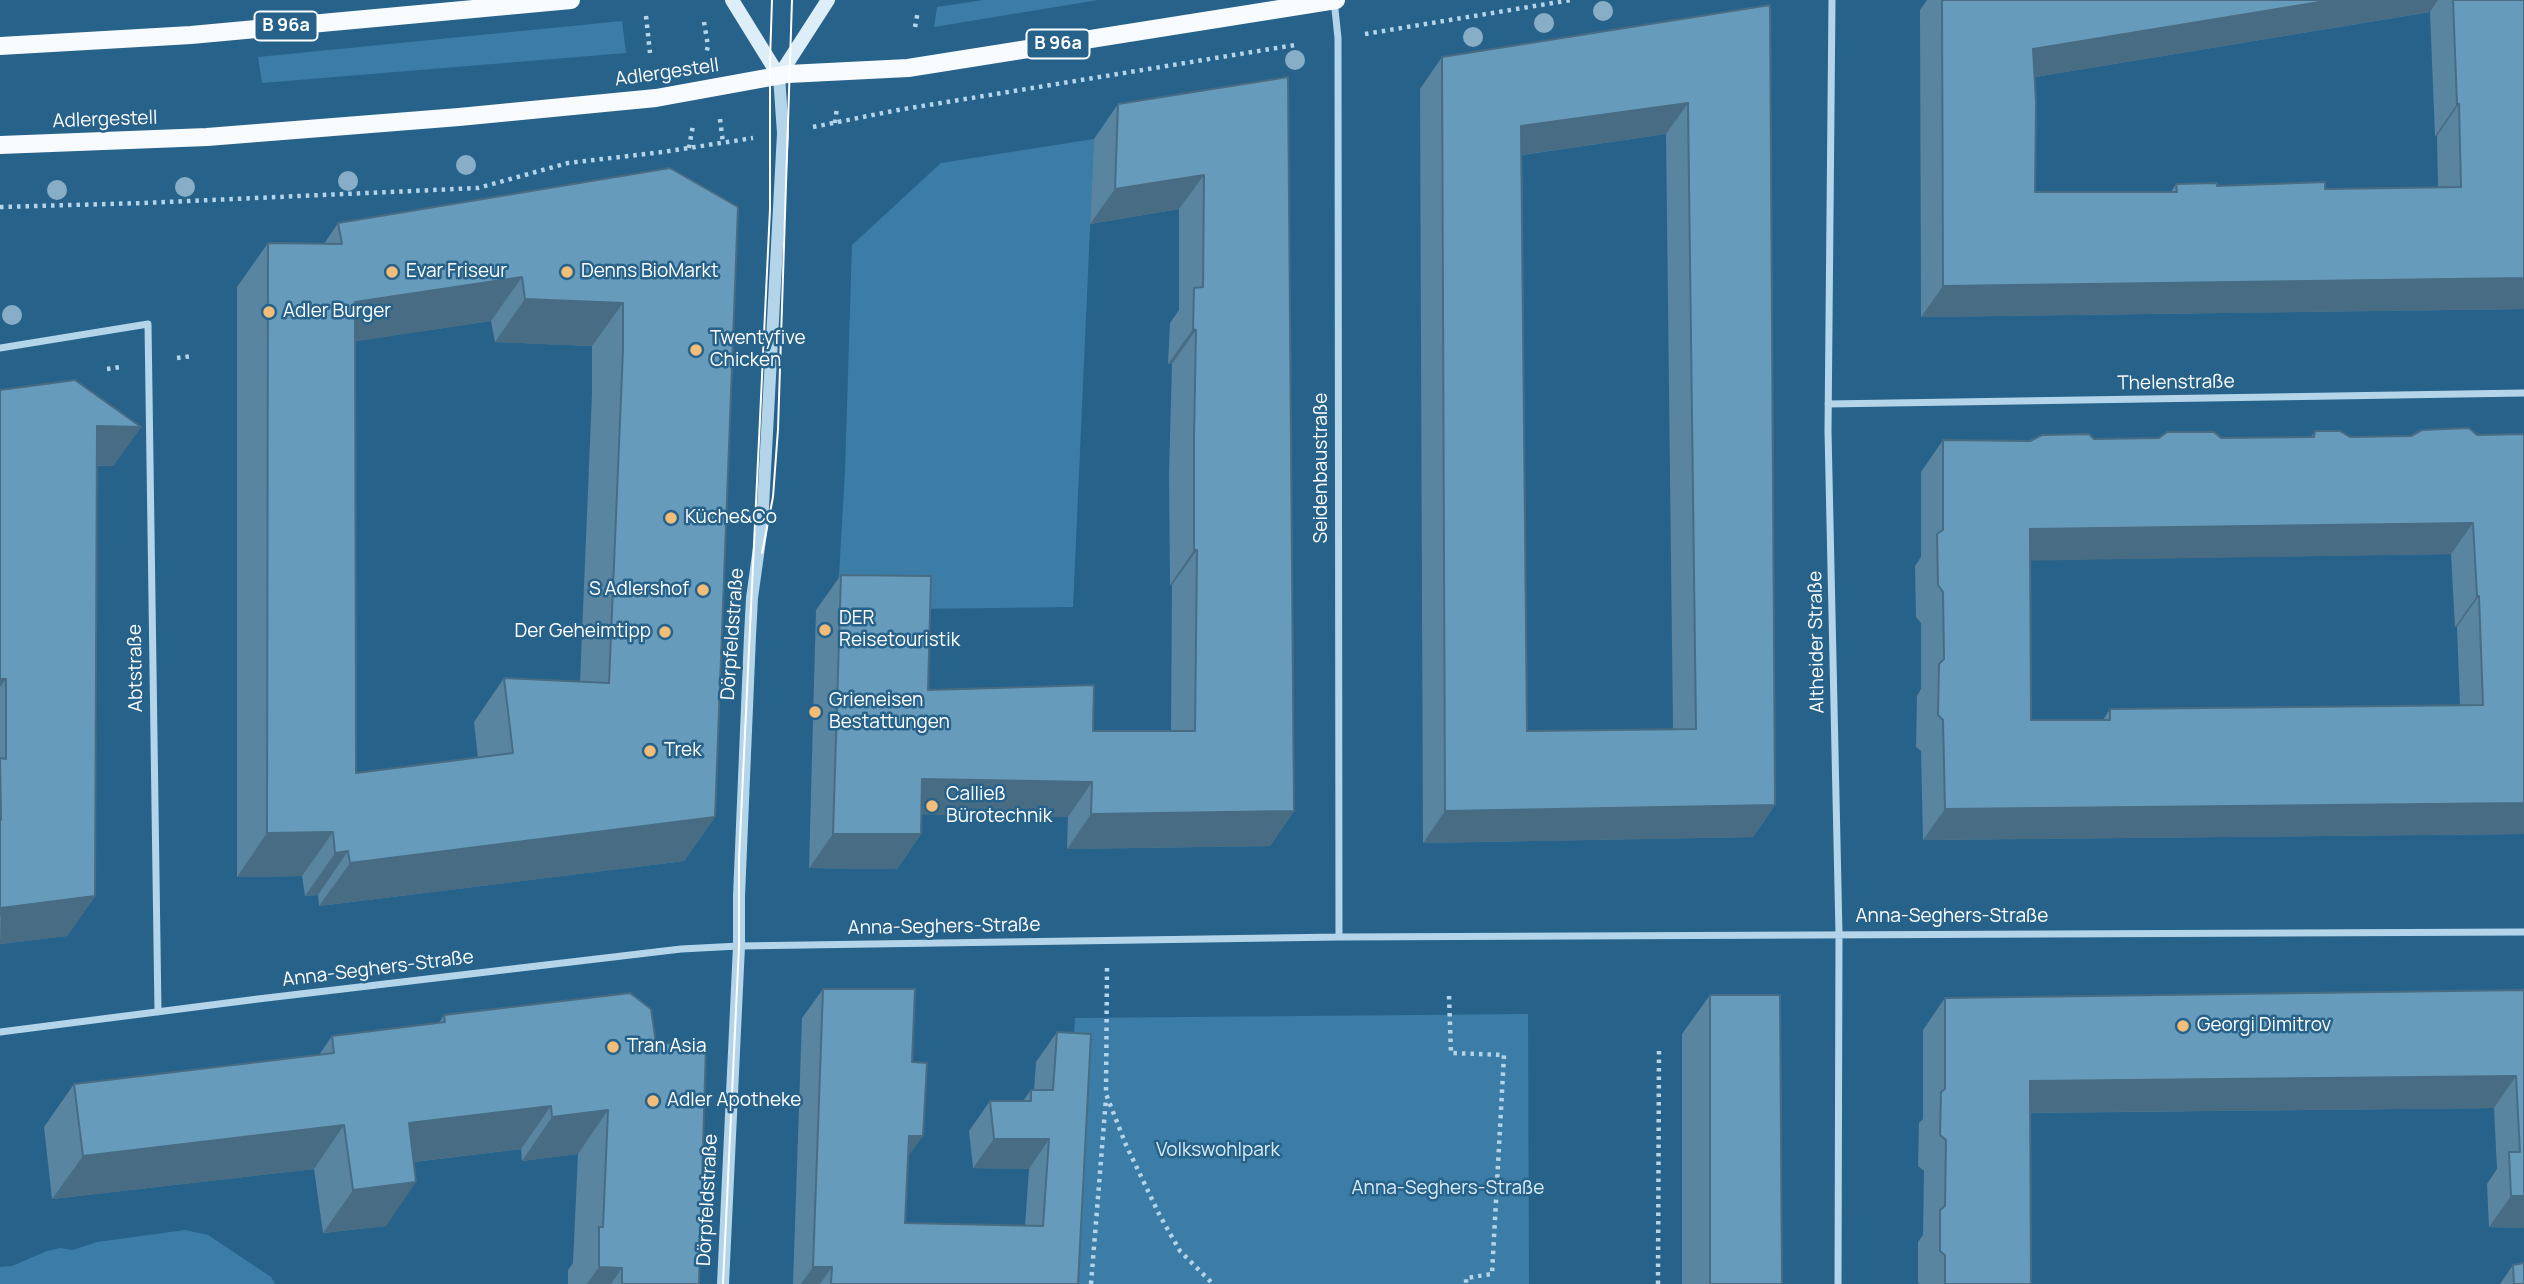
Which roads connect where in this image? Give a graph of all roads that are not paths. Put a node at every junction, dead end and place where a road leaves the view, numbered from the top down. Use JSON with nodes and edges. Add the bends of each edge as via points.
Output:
{"nodes":[{"id":1,"x":571,"y":0,"type":"edge"},
{"id":2,"x":733,"y":0,"type":"edge"},
{"id":3,"x":828,"y":0,"type":"edge"},
{"id":4,"x":1335,"y":0,"type":"edge"},
{"id":5,"x":1832,"y":0,"type":"edge"},
{"id":6,"x":0,"y":46,"type":"edge"},
{"id":7,"x":779,"y":76,"type":"junction"},
{"id":8,"x":0,"y":145,"type":"edge"},
{"id":9,"x":0,"y":348,"type":"edge"},
{"id":10,"x":2524,"y":393,"type":"edge"},
{"id":11,"x":1828,"y":404,"type":"junction"},
{"id":12,"x":2524,"y":932,"type":"edge"},
{"id":13,"x":1839,"y":934,"type":"junction"},
{"id":14,"x":1339,"y":937,"type":"junction"},
{"id":15,"x":739,"y":946,"type":"junction"},
{"id":16,"x":158,"y":1012,"type":"junction"},
{"id":17,"x":0,"y":1032,"type":"edge"},
{"id":18,"x":723,"y":1284,"type":"edge"},
{"id":19,"x":1838,"y":1284,"type":"edge"}],
"edges":[{"from":1,"to":6,"type":"main road","number":"B 96a","via":[[191,35]]},
{"from":2,"to":7,"type":"main road","name":"Dörpfeldstraße"},
{"from":3,"to":7,"type":"main road"},
{"from":4,"to":7,"type":"main road","name":"Adlergestell","number":"B 96a","via":[[908,68]]},
{"from":4,"to":14,"type":"street","name":"Seidenbaustraße"},
{"from":5,"to":11,"type":"street","name":"Altheider Straße"},
{"from":7,"to":8,"type":"main road","name":"Adlergestell","number":"B 96a","via":[[656,98],[459,117],[207,136]]},
{"from":7,"to":15,"type":"street","name":"Dörpfeldstraße","via":[[783,133],[762,526],[752,598]]},
{"from":9,"to":16,"type":"street","name":"Abtstraße","via":[[148,324]]},
{"from":10,"to":11,"type":"street","name":"Thelenstraße"},
{"from":11,"to":13,"type":"street","name":"Altheider Straße"},
{"from":12,"to":13,"type":"street","name":"Anna-Seghers-Straße"},
{"from":13,"to":14,"type":"street","name":"Anna-Seghers-Straße"},
{"from":13,"to":19,"type":"street","name":"Altheider Straße"},
{"from":14,"to":15,"type":"street","name":"Anna-Seghers-Straße"},
{"from":15,"to":16,"type":"street","name":"Anna-Seghers-Straße","via":[[681,949]]},
{"from":15,"to":18,"type":"street","name":"Dörpfeldstraße"},
{"from":16,"to":17,"type":"street","name":"Anna-Seghers-Straße"}]}
